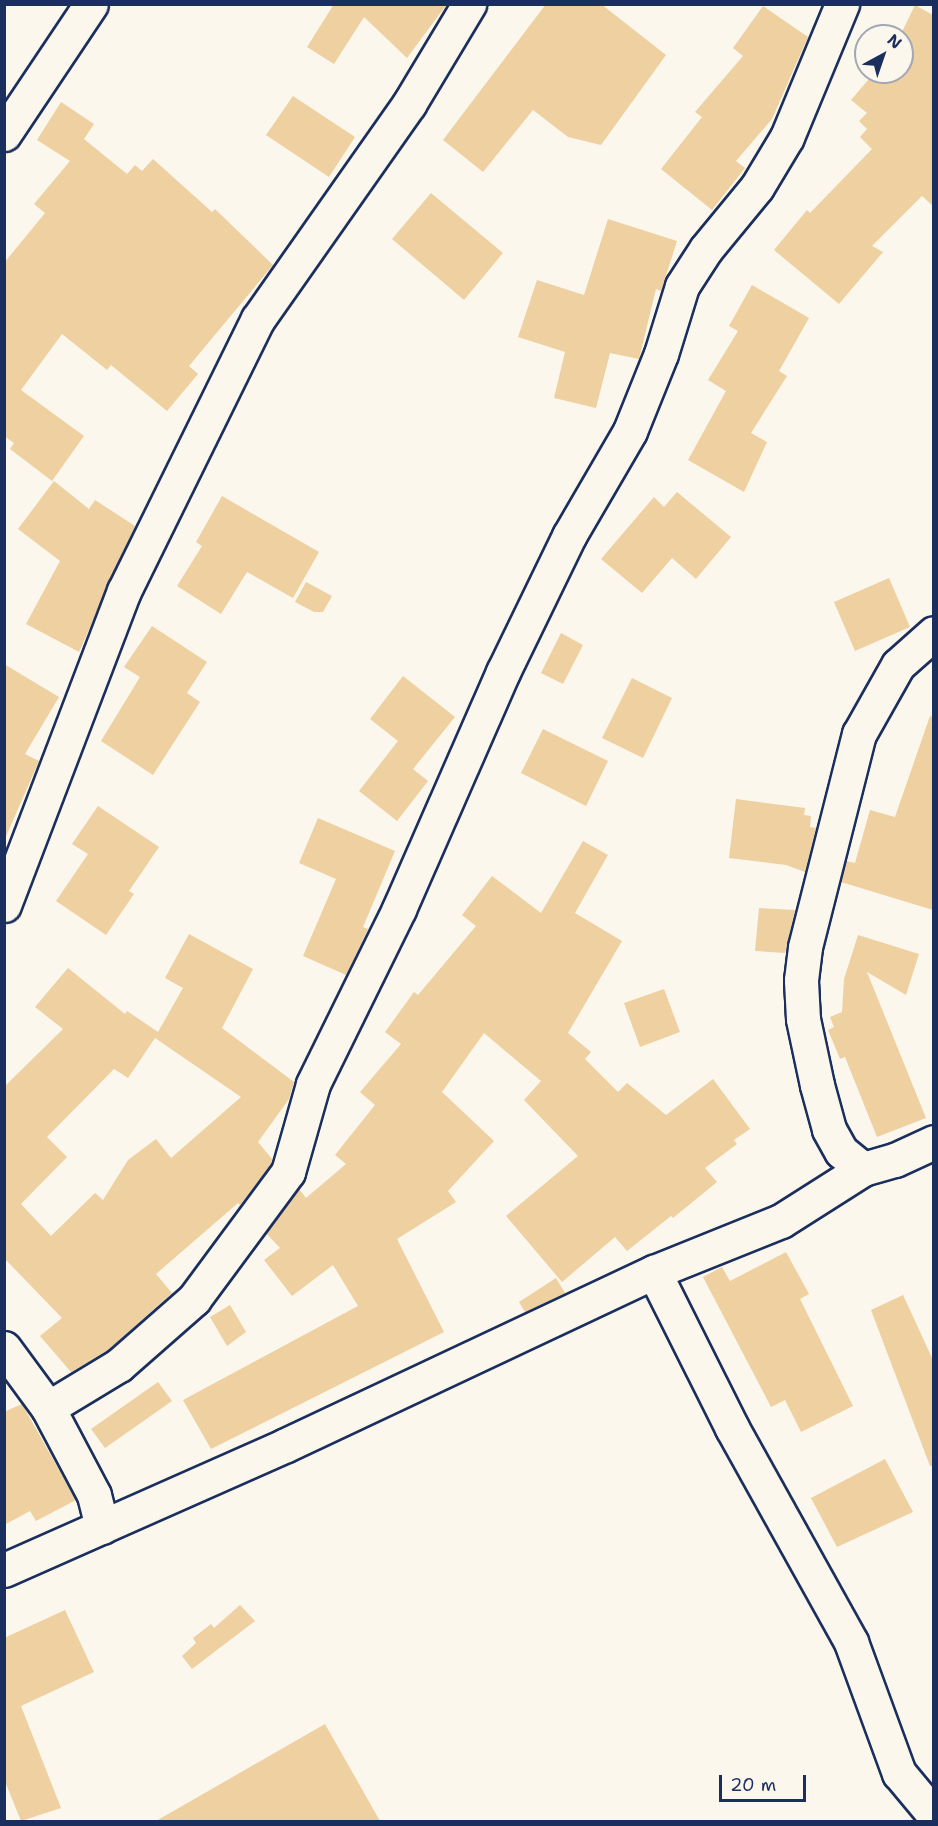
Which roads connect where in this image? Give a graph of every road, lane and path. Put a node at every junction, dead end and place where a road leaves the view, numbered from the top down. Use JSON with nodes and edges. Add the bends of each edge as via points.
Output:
{"nodes":[{"id":1,"x":469,"y":4,"type":"edge"},
{"id":2,"x":842,"y":4,"type":"edge"},
{"id":3,"x":86,"y":12,"type":"edge"},
{"id":4,"x":10,"y":124,"type":"edge"},
{"id":5,"x":933,"y":633,"type":"edge"},
{"id":6,"x":4,"y":905,"type":"edge"},
{"id":7,"x":933,"y":1142,"type":"edge"},
{"id":8,"x":852,"y":1160,"type":"junction"},
{"id":9,"x":654,"y":1272,"type":"junction"},
{"id":10,"x":4,"y":1348,"type":"edge"},
{"id":11,"x":48,"y":1408,"type":"junction"},
{"id":12,"x":102,"y":1527,"type":"junction"},
{"id":13,"x":4,"y":1570,"type":"edge"},
{"id":14,"x":931,"y":1816,"type":"edge"}],
"edges":[{"from":1,"to":6,"type":"street","via":[[409,104],[258,319],[124,591]]},
{"from":2,"to":11,"type":"street","via":[[787,137],[757,187],[706,249],[682,286],[661,354],[630,431],[569,536],[503,672],[399,909],[312,1084],[288,1172],[194,1299],[119,1365]]},
{"from":3,"to":4,"type":"street"},
{"from":5,"to":8,"type":"street","via":[[898,665],[859,734],[805,947],[801,980],[803,1019],[829,1129]]},
{"from":7,"to":8,"type":"street","via":[[895,1160]]},
{"from":8,"to":9,"type":"street","via":[[818,1200],[780,1221]]},
{"from":9,"to":12,"type":"street"},
{"from":9,"to":14,"type":"street","via":[[732,1428],[851,1642],[899,1773]]},
{"from":10,"to":11,"type":"street"},
{"from":11,"to":12,"type":"street"},
{"from":12,"to":13,"type":"street"}]}
